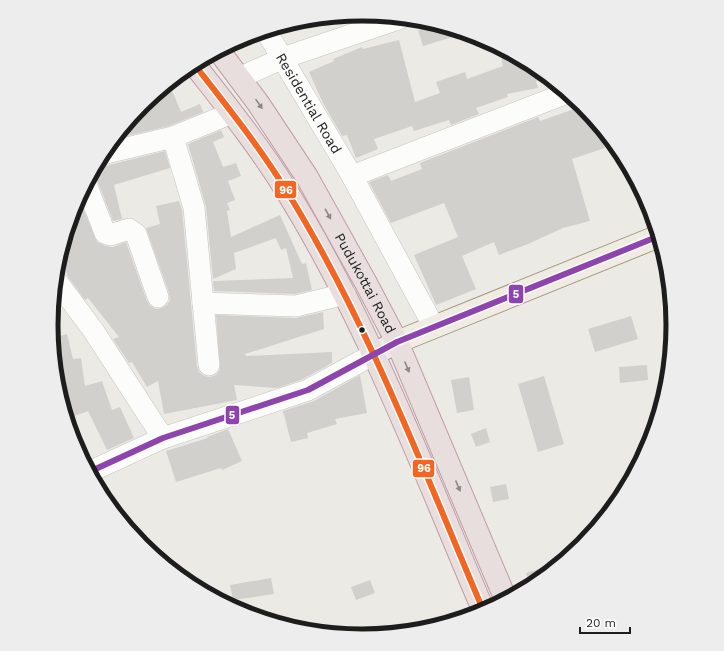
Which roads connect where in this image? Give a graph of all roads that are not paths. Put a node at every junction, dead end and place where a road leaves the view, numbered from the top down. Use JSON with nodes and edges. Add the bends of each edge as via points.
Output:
{"nodes":[{"id":1,"x":382,"y":22,"type":"edge"},
{"id":2,"x":269,"y":35,"type":"edge"},
{"id":3,"x":222,"y":55,"type":"edge"},
{"id":4,"x":283,"y":58,"type":"junction"},
{"id":5,"x":198,"y":69,"type":"edge"},
{"id":6,"x":239,"y":78,"type":"junction"},
{"id":7,"x":561,"y":95,"type":"edge"},
{"id":8,"x":232,"y":113,"type":"junction"},
{"id":9,"x":173,"y":137,"type":"junction"},
{"id":10,"x":112,"y":152,"type":"edge"},
{"id":11,"x":352,"y":176,"type":"junction"},
{"id":12,"x":89,"y":191,"type":"edge"},
{"id":13,"x":653,"y":238,"type":"edge"},
{"id":14,"x":60,"y":286,"type":"edge"},
{"id":15,"x":345,"y":294,"type":"junction"},
{"id":16,"x":158,"y":297,"type":"dead end"},
{"id":17,"x":203,"y":303,"type":"junction"},
{"id":18,"x":434,"y":327,"type":"junction"},
{"id":19,"x":396,"y":342,"type":"junction"},
{"id":20,"x":374,"y":354,"type":"junction"},
{"id":21,"x":209,"y":365,"type":"dead end"},
{"id":22,"x":163,"y":438,"type":"junction"},
{"id":23,"x":94,"y":470,"type":"edge"},
{"id":24,"x":504,"y":595,"type":"edge"},
{"id":25,"x":481,"y":606,"type":"edge"}],
"edges":[{"from":1,"to":4,"type":"street"},
{"from":2,"to":4,"type":"street","name":"Residential Road"},
{"from":3,"to":6,"type":"highway","name":"Pudukottai Road"},
{"from":4,"to":6,"type":"street"},
{"from":4,"to":11,"type":"street","name":"Residential Road"},
{"from":5,"to":8,"type":"highway"},
{"from":6,"to":19,"type":"highway","name":"Pudukottai Road","one_way":true,"via":[[307,177]]},
{"from":7,"to":11,"type":"street"},
{"from":8,"to":9,"type":"street"},
{"from":8,"to":15,"type":"highway","via":[[286,190]]},
{"from":9,"to":10,"type":"street"},
{"from":9,"to":17,"type":"street","via":[[194,208]]},
{"from":11,"to":18,"type":"street","name":"Residential Road"},
{"from":12,"to":16,"type":"street","via":[[105,233],[110,235],[129,229],[136,234]]},
{"from":13,"to":18,"type":"main road"},
{"from":14,"to":22,"type":"street","via":[[93,330]]},
{"from":15,"to":17,"type":"street","via":[[296,306]]},
{"from":15,"to":20,"type":"highway"},
{"from":17,"to":21,"type":"street"},
{"from":18,"to":19,"type":"main road"},
{"from":19,"to":20,"type":"main road"},
{"from":19,"to":24,"type":"highway","name":"Pudukottai Road","one_way":true},
{"from":20,"to":22,"type":"street","via":[[308,390]]},
{"from":20,"to":25,"type":"highway"},
{"from":22,"to":23,"type":"street"}]}
